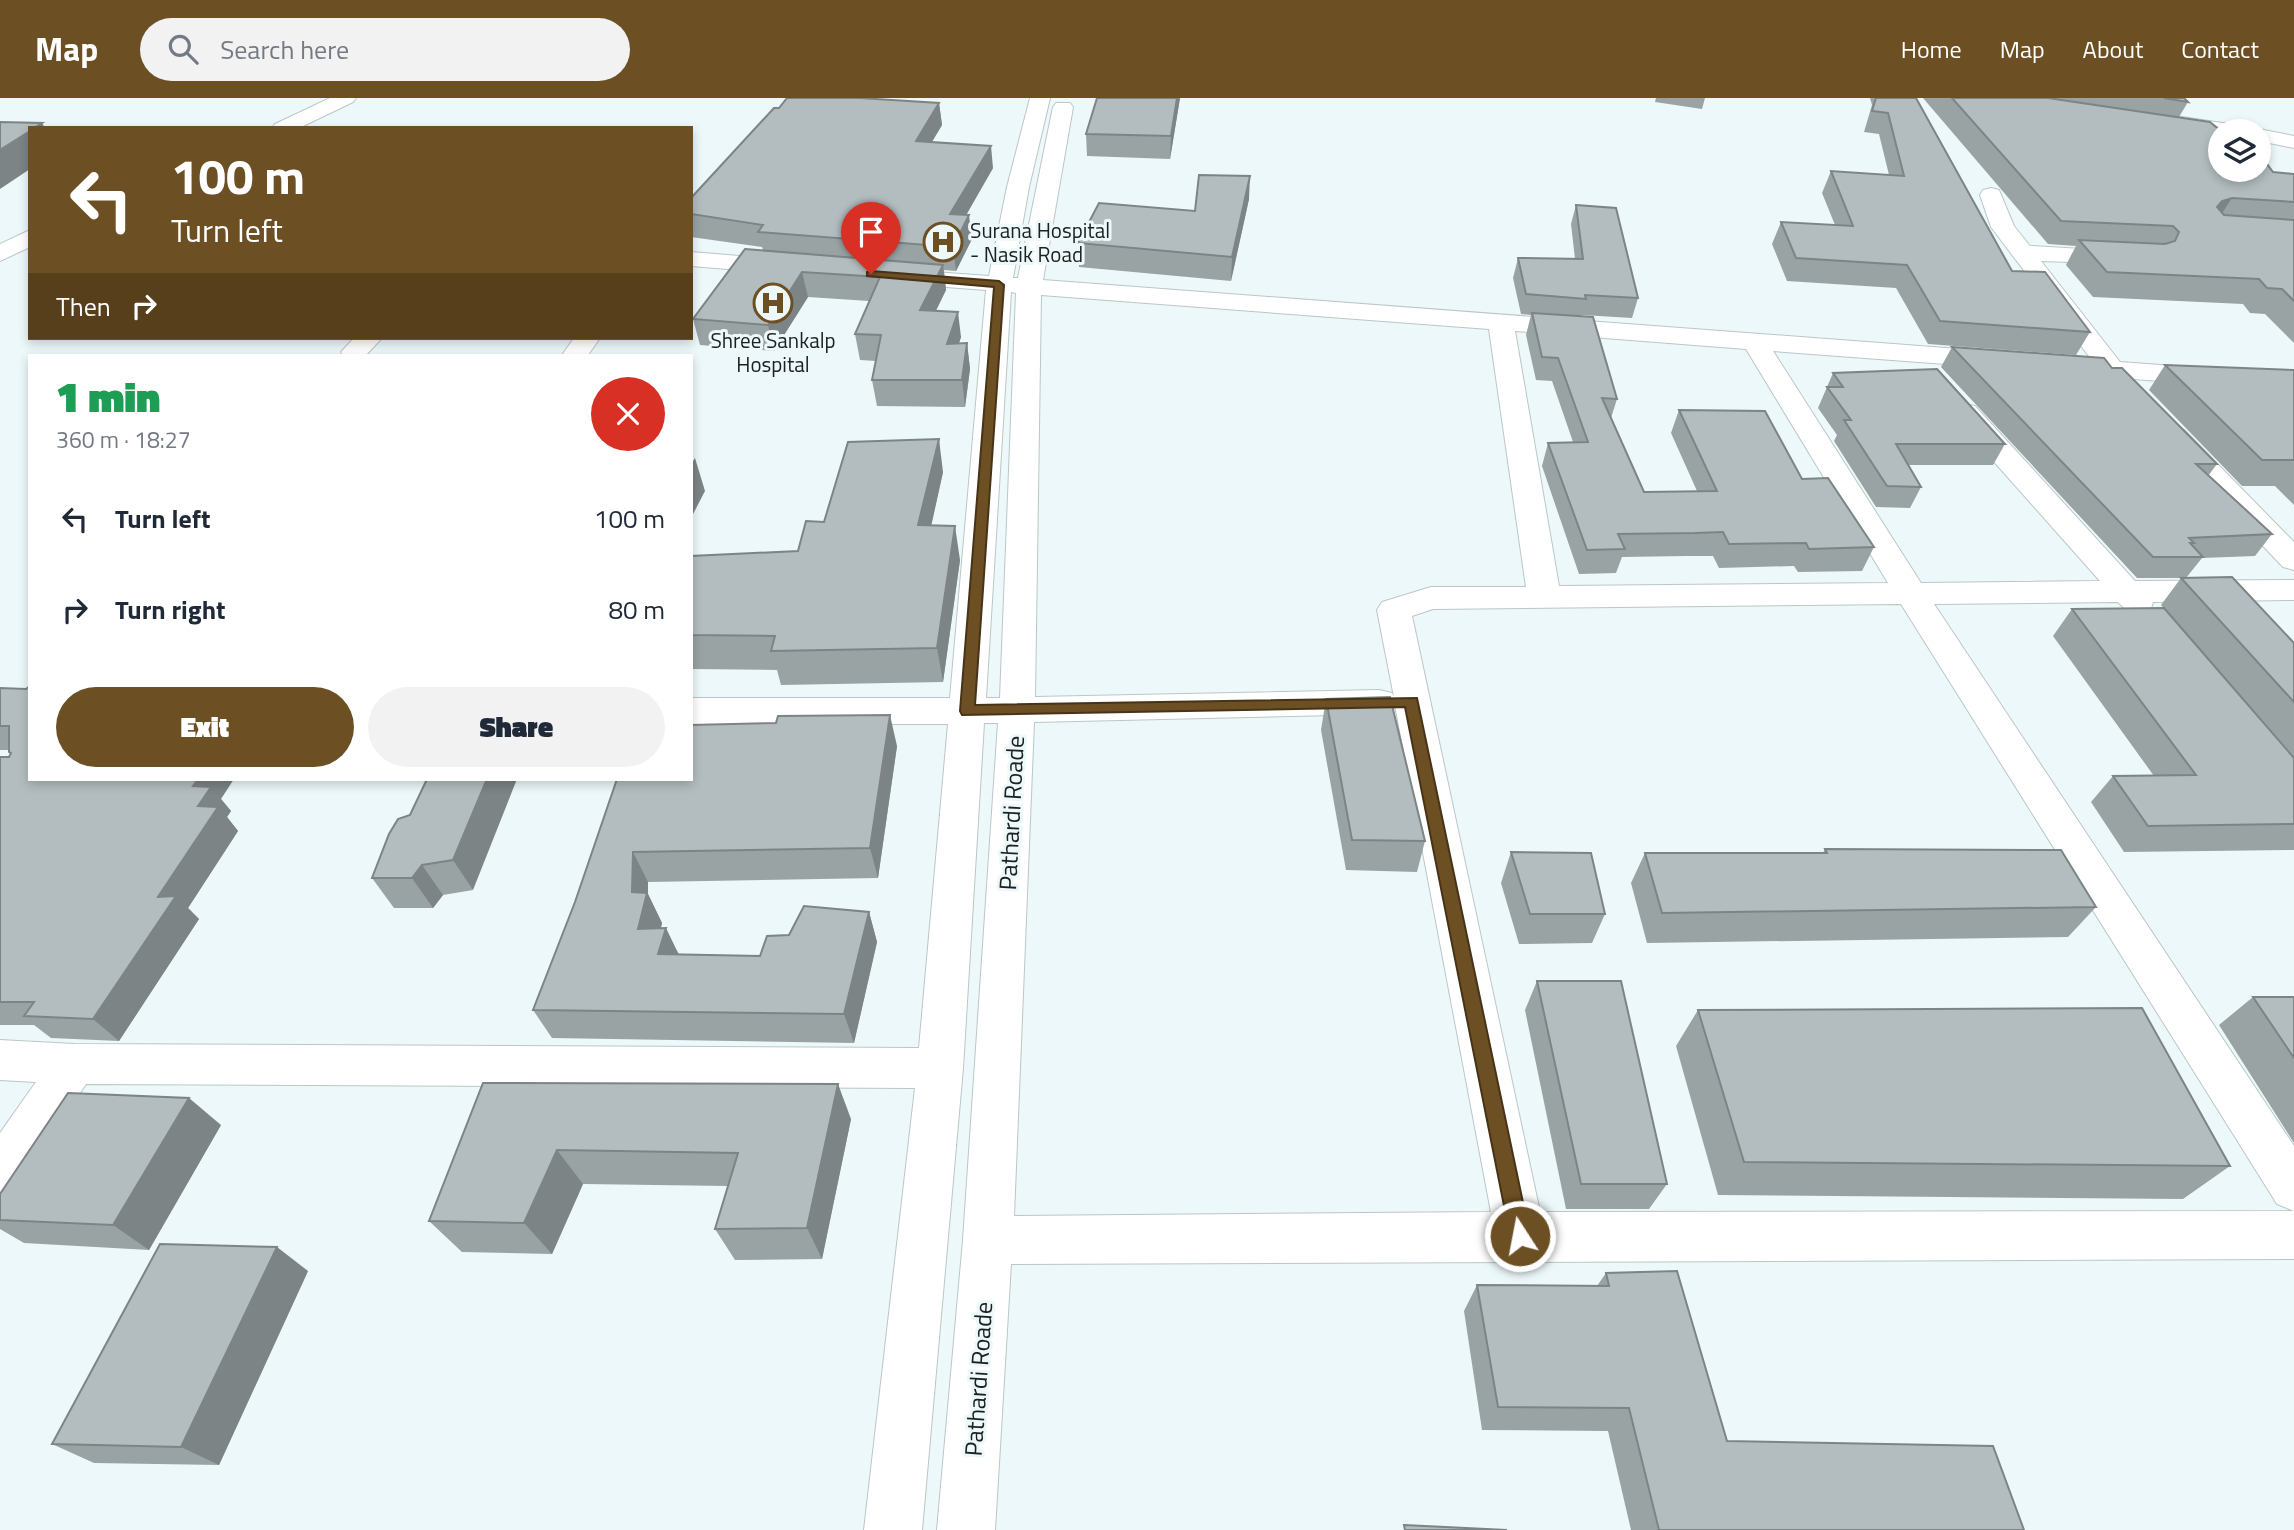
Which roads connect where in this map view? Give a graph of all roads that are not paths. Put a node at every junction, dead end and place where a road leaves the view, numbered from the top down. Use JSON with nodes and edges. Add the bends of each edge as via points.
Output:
{"nodes":[{"id":1,"x":346,"y":98,"type":"edge"},
{"id":2,"x":1040,"y":98,"type":"edge"},
{"id":3,"x":1065,"y":98,"type":"edge"},
{"id":4,"x":286,"y":126,"type":"edge"},
{"id":5,"x":2208,"y":128,"type":"edge"},
{"id":6,"x":2208,"y":136,"type":"edge"},
{"id":7,"x":2271,"y":138,"type":"edge"},
{"id":8,"x":2271,"y":144,"type":"edge"},
{"id":9,"x":2293,"y":144,"type":"edge"},
{"id":10,"x":1991,"y":195,"type":"dead end"},
{"id":11,"x":28,"y":238,"type":"edge"},
{"id":12,"x":2022,"y":253,"type":"junction"},
{"id":13,"x":0,"y":254,"type":"edge"},
{"id":14,"x":2150,"y":258,"type":"edge"},
{"id":15,"x":693,"y":259,"type":"edge"},
{"id":16,"x":812,"y":269,"type":"edge"},
{"id":17,"x":865,"y":273,"type":"edge"},
{"id":18,"x":1014,"y":286,"type":"junction"},
{"id":19,"x":1501,"y":321,"type":"junction"},
{"id":20,"x":1754,"y":341,"type":"junction"},
{"id":21,"x":1911,"y":353,"type":"junction"},
{"id":22,"x":2109,"y":369,"type":"junction"},
{"id":23,"x":2294,"y":383,"type":"edge"},
{"id":24,"x":2294,"y":561,"type":"edge"},
{"id":25,"x":2294,"y":590,"type":"edge"},
{"id":26,"x":1910,"y":592,"type":"junction"},
{"id":27,"x":2129,"y":593,"type":"junction"},
{"id":28,"x":1544,"y":597,"type":"junction"},
{"id":29,"x":2155,"y":624,"type":"edge"},
{"id":30,"x":1412,"y":701,"type":"junction"},
{"id":31,"x":1017,"y":709,"type":"junction"},
{"id":32,"x":693,"y":711,"type":"edge"},
{"id":33,"x":967,"y":711,"type":"junction"},
{"id":34,"x":0,"y":1060,"type":"edge"},
{"id":35,"x":74,"y":1064,"type":"junction"},
{"id":36,"x":940,"y":1068,"type":"junction"},
{"id":37,"x":0,"y":1173,"type":"edge"},
{"id":38,"x":2294,"y":1188,"type":"edge"},
{"id":39,"x":2294,"y":1235,"type":"edge"},
{"id":40,"x":1520,"y":1236,"type":"junction"},
{"id":41,"x":988,"y":1240,"type":"junction"},
{"id":42,"x":893,"y":1530,"type":"edge"},
{"id":43,"x":966,"y":1530,"type":"edge"}],
"edges":[{"from":1,"to":4,"type":"street"},
{"from":2,"to":18,"type":"street","via":[[1018,187]]},
{"from":3,"to":18,"type":"street","name":"Pathardi Roade"},
{"from":5,"to":6,"type":"street","via":[[2148,123]]},
{"from":7,"to":9,"type":"street"},
{"from":8,"to":9,"type":"street"},
{"from":10,"to":12,"type":"street","via":[[2003,228]]},
{"from":11,"to":13,"type":"street"},
{"from":12,"to":14,"type":"street"},
{"from":12,"to":22,"type":"street"},
{"from":15,"to":16,"type":"street"},
{"from":17,"to":18,"type":"street"},
{"from":18,"to":19,"type":"street"},
{"from":18,"to":31,"type":"street","name":"Pathardi Roade"},
{"from":18,"to":33,"type":"street"},
{"from":19,"to":20,"type":"street"},
{"from":19,"to":28,"type":"street"},
{"from":20,"to":21,"type":"street"},
{"from":20,"to":26,"type":"street"},
{"from":21,"to":22,"type":"street"},
{"from":21,"to":27,"type":"street"},
{"from":22,"to":23,"type":"street"},
{"from":22,"to":24,"type":"street"},
{"from":25,"to":27,"type":"street"},
{"from":26,"to":27,"type":"street"},
{"from":26,"to":28,"type":"street"},
{"from":26,"to":38,"type":"street"},
{"from":27,"to":29,"type":"street"},
{"from":28,"to":30,"type":"street","via":[[1431,598],[1394,610]]},
{"from":30,"to":31,"type":"street"},
{"from":30,"to":40,"type":"street"},
{"from":31,"to":33,"type":"street"},
{"from":31,"to":41,"type":"street","name":"Pathardi Roade"},
{"from":32,"to":33,"type":"street"},
{"from":33,"to":36,"type":"street"},
{"from":34,"to":35,"type":"street"},
{"from":35,"to":36,"type":"street"},
{"from":35,"to":37,"type":"street"},
{"from":36,"to":42,"type":"street"},
{"from":39,"to":40,"type":"street"},
{"from":40,"to":41,"type":"street"},
{"from":41,"to":43,"type":"street","name":"Pathardi Roade"}]}
